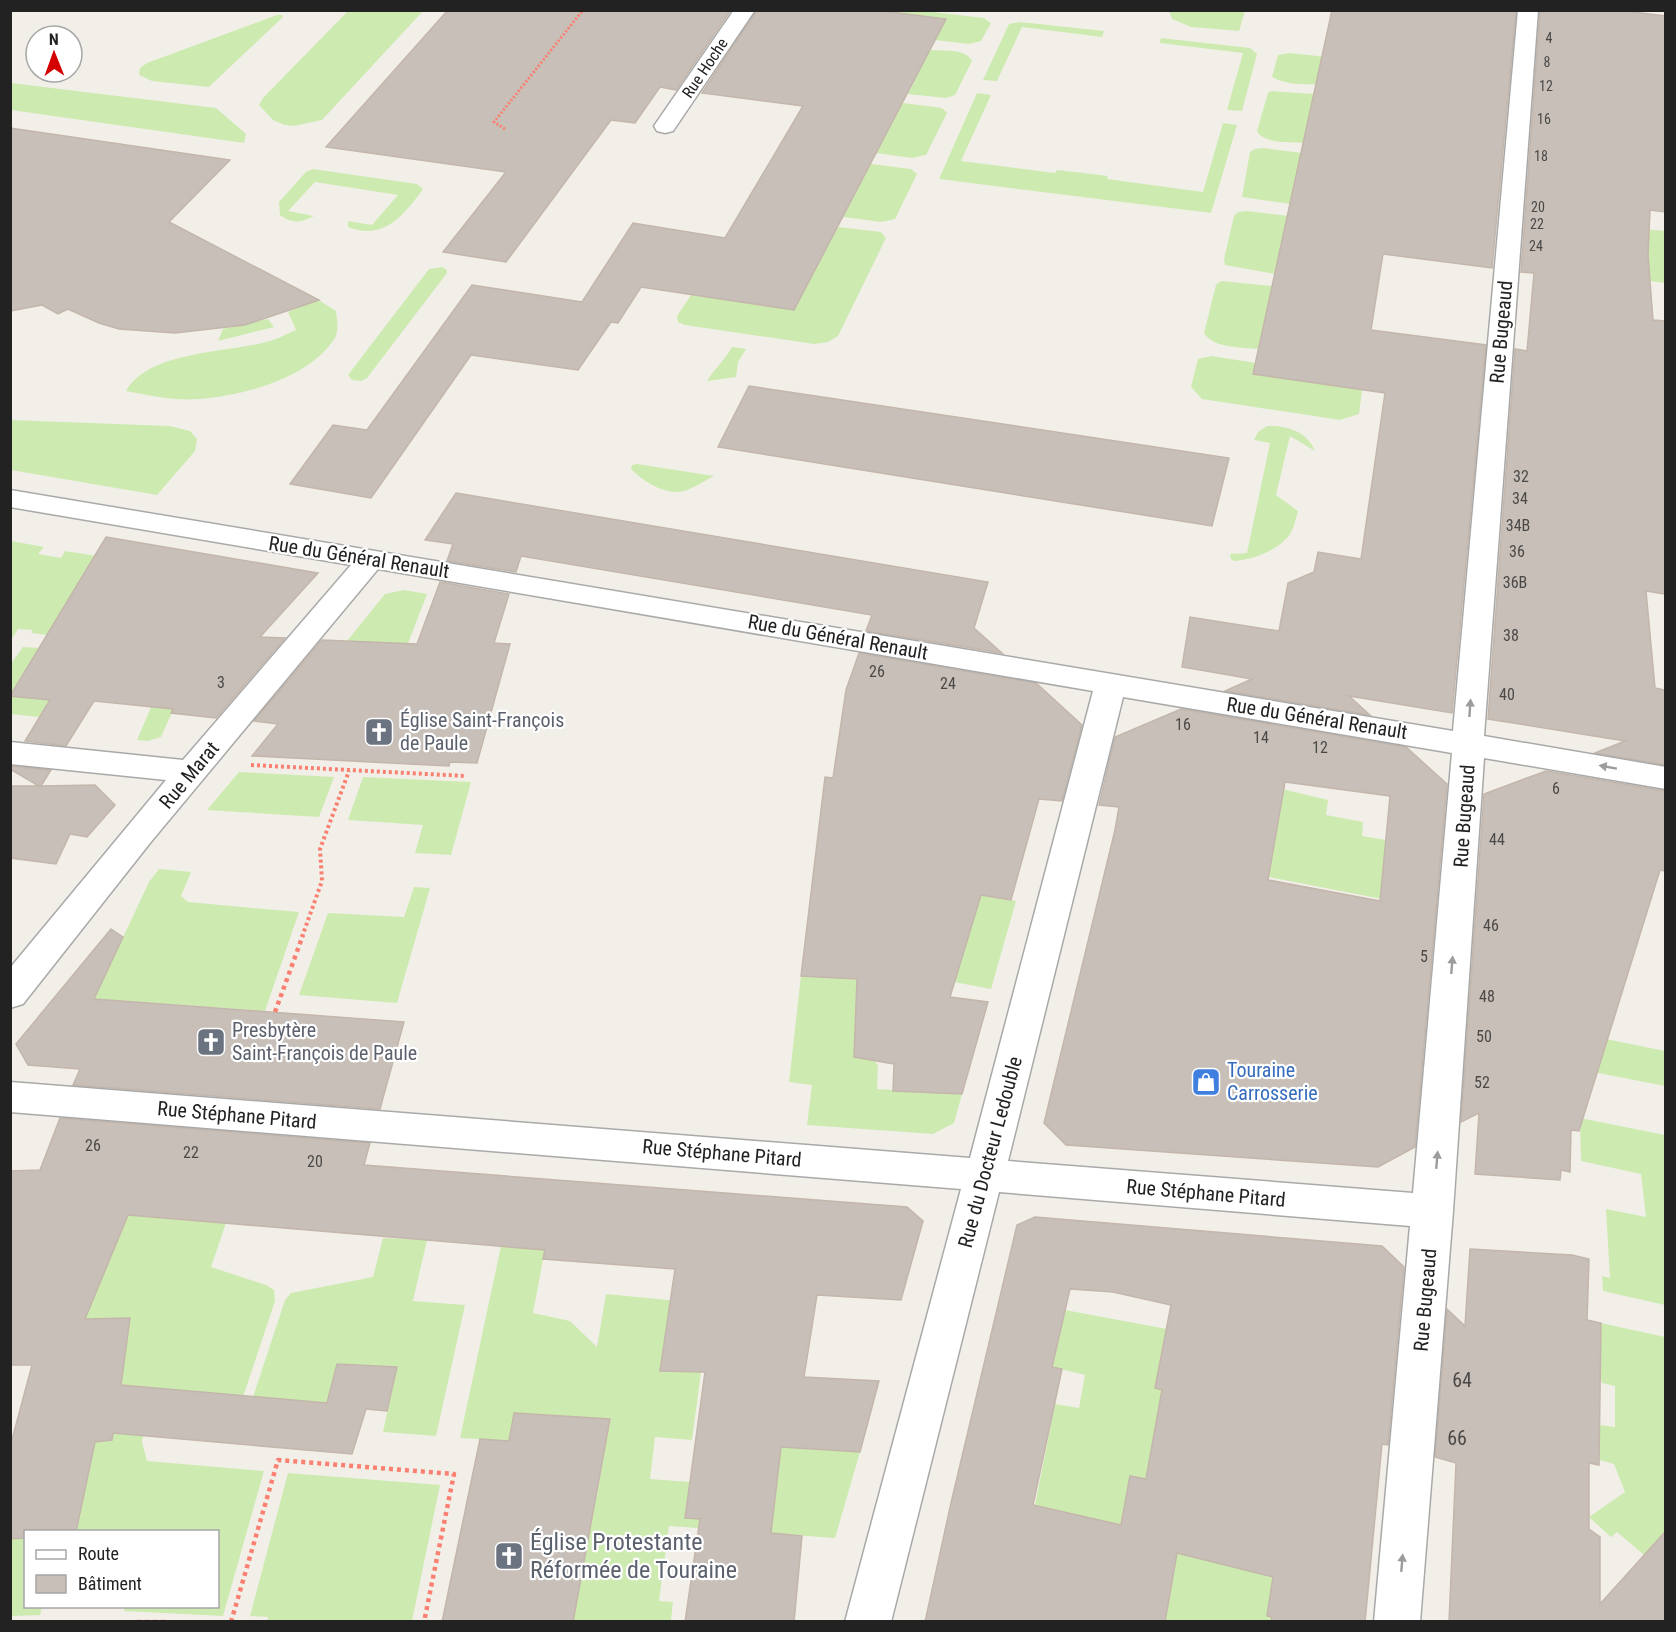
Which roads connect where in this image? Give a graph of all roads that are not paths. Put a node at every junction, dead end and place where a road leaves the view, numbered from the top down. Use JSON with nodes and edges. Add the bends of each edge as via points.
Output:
{"nodes":[{"id":1,"x":744,"y":10,"type":"edge"},
{"id":2,"x":1528,"y":10,"type":"edge"},
{"id":3,"x":665,"y":126,"type":"dead end"},
{"id":4,"x":10,"y":498,"type":"edge"},
{"id":5,"x":371,"y":559,"type":"junction"},
{"id":6,"x":1111,"y":683,"type":"junction"},
{"id":7,"x":1468,"y":743,"type":"junction"},
{"id":8,"x":10,"y":753,"type":"edge"},
{"id":9,"x":192,"y":772,"type":"junction"},
{"id":10,"x":1665,"y":777,"type":"edge"},
{"id":11,"x":10,"y":994,"type":"edge"},
{"id":12,"x":10,"y":1097,"type":"edge"},
{"id":13,"x":984,"y":1175,"type":"junction"},
{"id":14,"x":1433,"y":1211,"type":"junction"},
{"id":15,"x":868,"y":1622,"type":"edge"},
{"id":16,"x":1397,"y":1622,"type":"edge"}],
"edges":[{"from":1,"to":3,"type":"street","name":"Rue Hoche"},
{"from":7,"to":2,"type":"street","name":"Rue Bugeaud","one_way":true},
{"from":4,"to":5,"type":"street","name":"Rue du Général Renault"},
{"from":5,"to":6,"type":"street","name":"Rue du Général Renault"},
{"from":5,"to":9,"type":"street","name":"Rue Marat"},
{"from":6,"to":7,"type":"street","name":"Rue du Général Renault"},
{"from":6,"to":13,"type":"street","name":"Rue du Docteur Ledouble"},
{"from":10,"to":7,"type":"street","name":"Rue du Général Renault","one_way":true},
{"from":14,"to":7,"type":"street","name":"Rue Bugeaud","one_way":true},
{"from":8,"to":9,"type":"street"},
{"from":9,"to":11,"type":"street","name":"Rue Marat"},
{"from":12,"to":13,"type":"street","name":"Rue Stéphane Pitard"},
{"from":13,"to":14,"type":"street","name":"Rue Stéphane Pitard"},
{"from":13,"to":15,"type":"street","name":"Rue du Docteur Ledouble"},
{"from":16,"to":14,"type":"street","name":"Rue Bugeaud","one_way":true}]}
